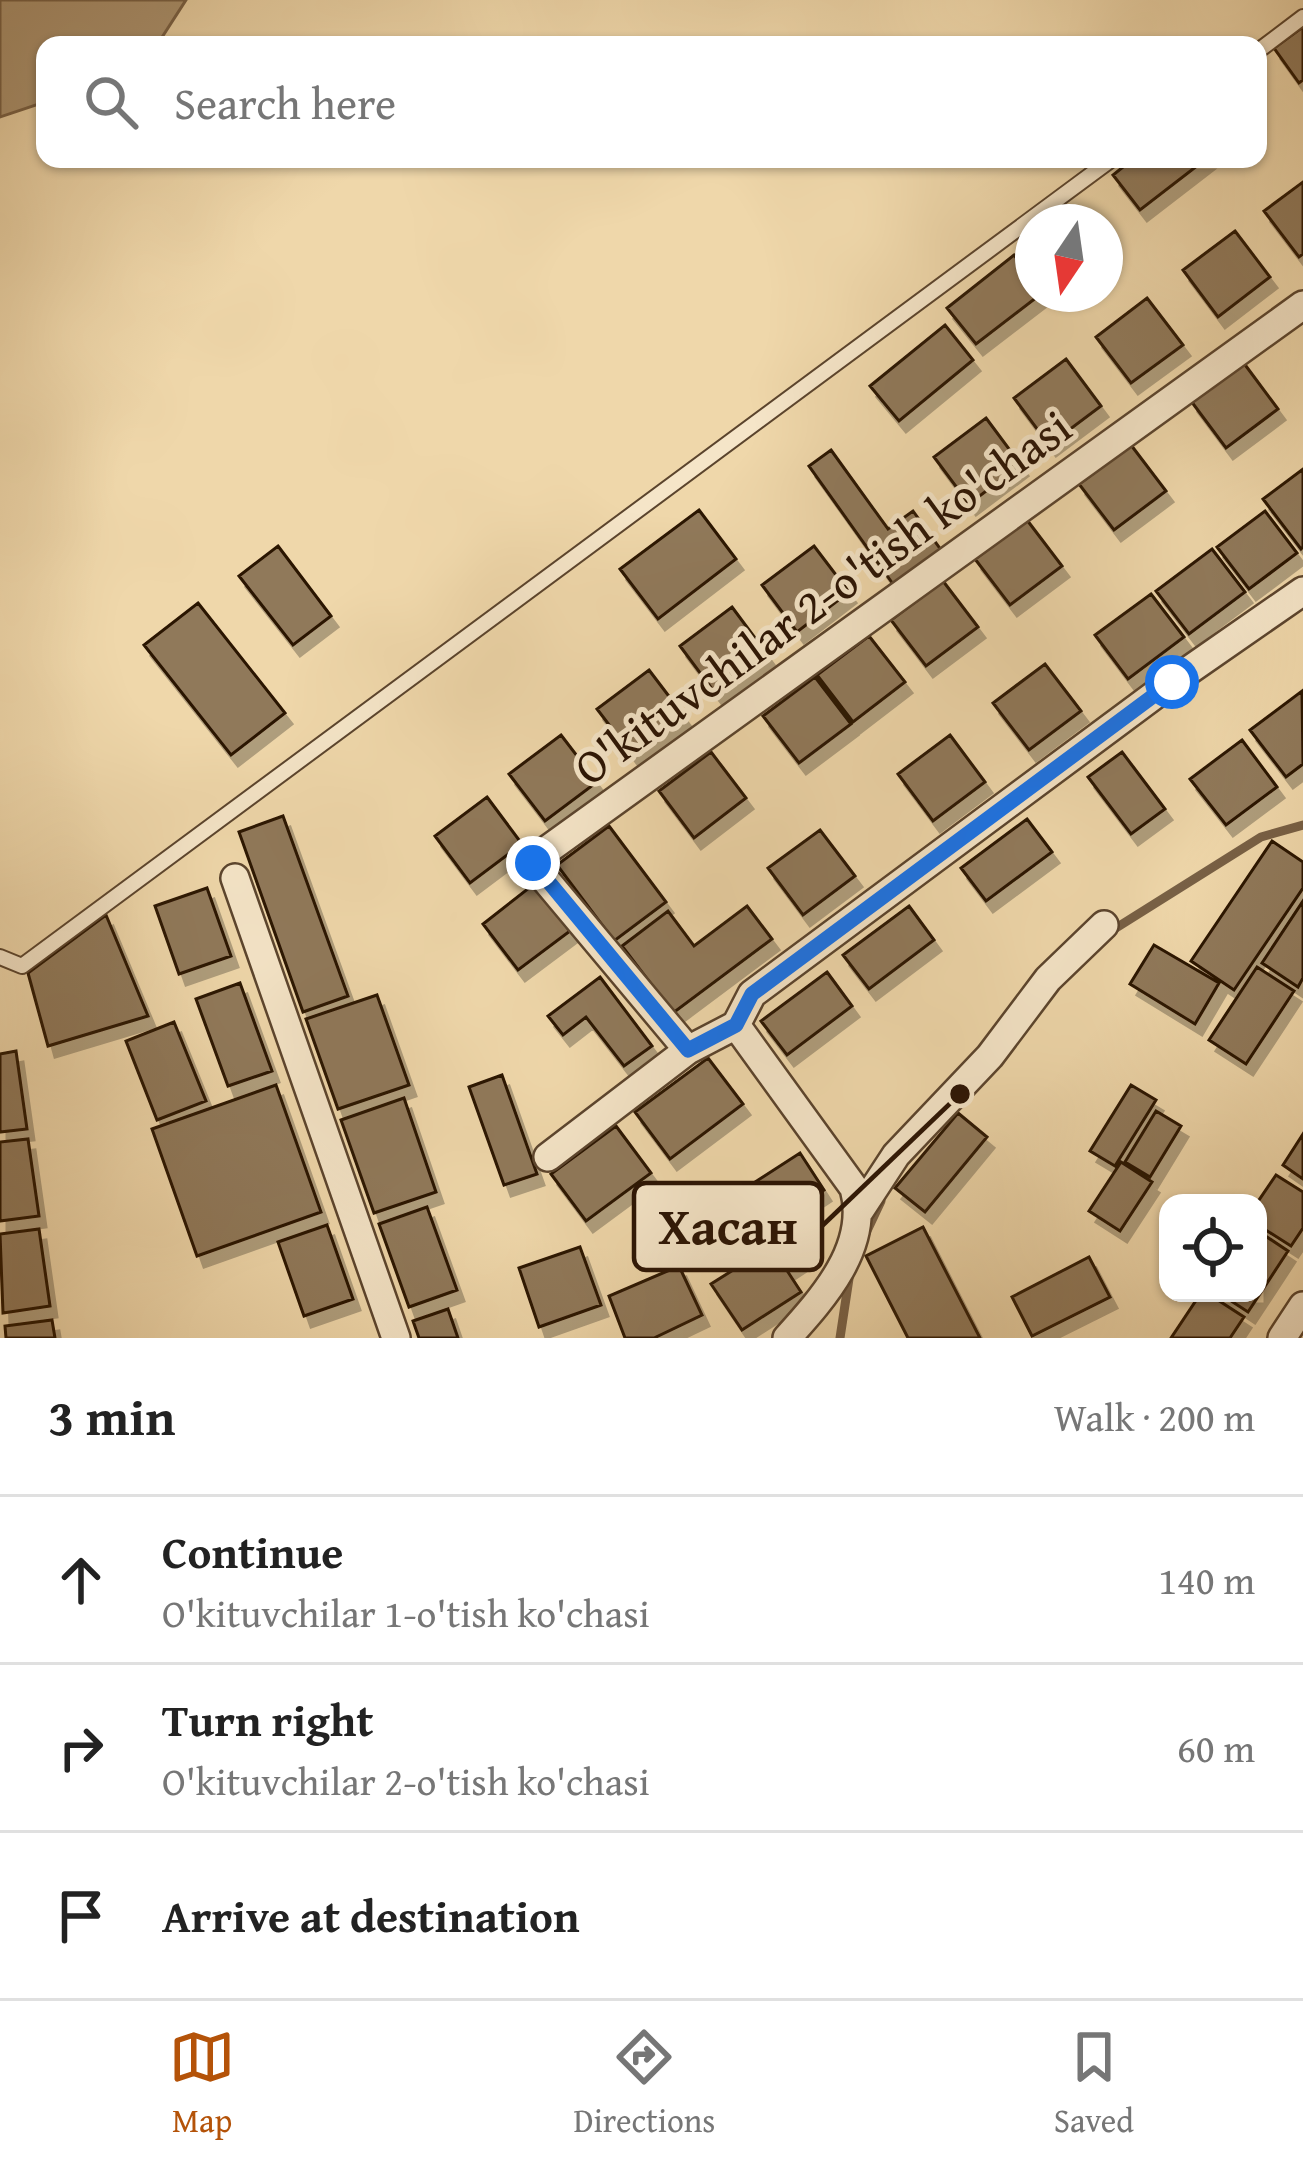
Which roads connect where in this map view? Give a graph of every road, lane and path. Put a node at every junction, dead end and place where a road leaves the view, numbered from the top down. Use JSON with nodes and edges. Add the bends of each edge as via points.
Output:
{"nodes":[{"id":1,"x":1303,"y":17,"type":"edge"},
{"id":2,"x":1267,"y":44,"type":"edge"},
{"id":3,"x":1100,"y":168,"type":"edge"},
{"id":4,"x":1303,"y":305,"type":"edge"},
{"id":5,"x":1303,"y":591,"type":"edge"},
{"id":6,"x":235,"y":878,"type":"dead end"},
{"id":7,"x":1104,"y":925,"type":"dead end"},
{"id":8,"x":0,"y":957,"type":"edge"},
{"id":9,"x":736,"y":1025,"type":"junction"},
{"id":10,"x":688,"y":1050,"type":"junction"},
{"id":11,"x":548,"y":1157,"type":"dead end"},
{"id":12,"x":860,"y":1210,"type":"junction"},
{"id":13,"x":1303,"y":1306,"type":"edge"},
{"id":14,"x":396,"y":1338,"type":"edge"},
{"id":15,"x":787,"y":1338,"type":"edge"},
{"id":16,"x":1282,"y":1338,"type":"edge"}],
"edges":[{"from":1,"to":2,"type":"lane"},
{"from":3,"to":8,"type":"lane","via":[[22,966]]},
{"from":4,"to":10,"type":"street","name":"O'kituvchilar 2-o'tish ko'chasi","via":[[536,858],[534,866]]},
{"from":5,"to":9,"type":"street","via":[[752,994]]},
{"from":6,"to":14,"type":"street"},
{"from":7,"to":12,"type":"street","via":[[896,1155]]},
{"from":9,"to":10,"type":"street"},
{"from":9,"to":12,"type":"street","via":[[854,1188]]},
{"from":10,"to":11,"type":"street"},
{"from":12,"to":15,"type":"street","via":[[828,1293]]},
{"from":13,"to":16,"type":"street"}]}
